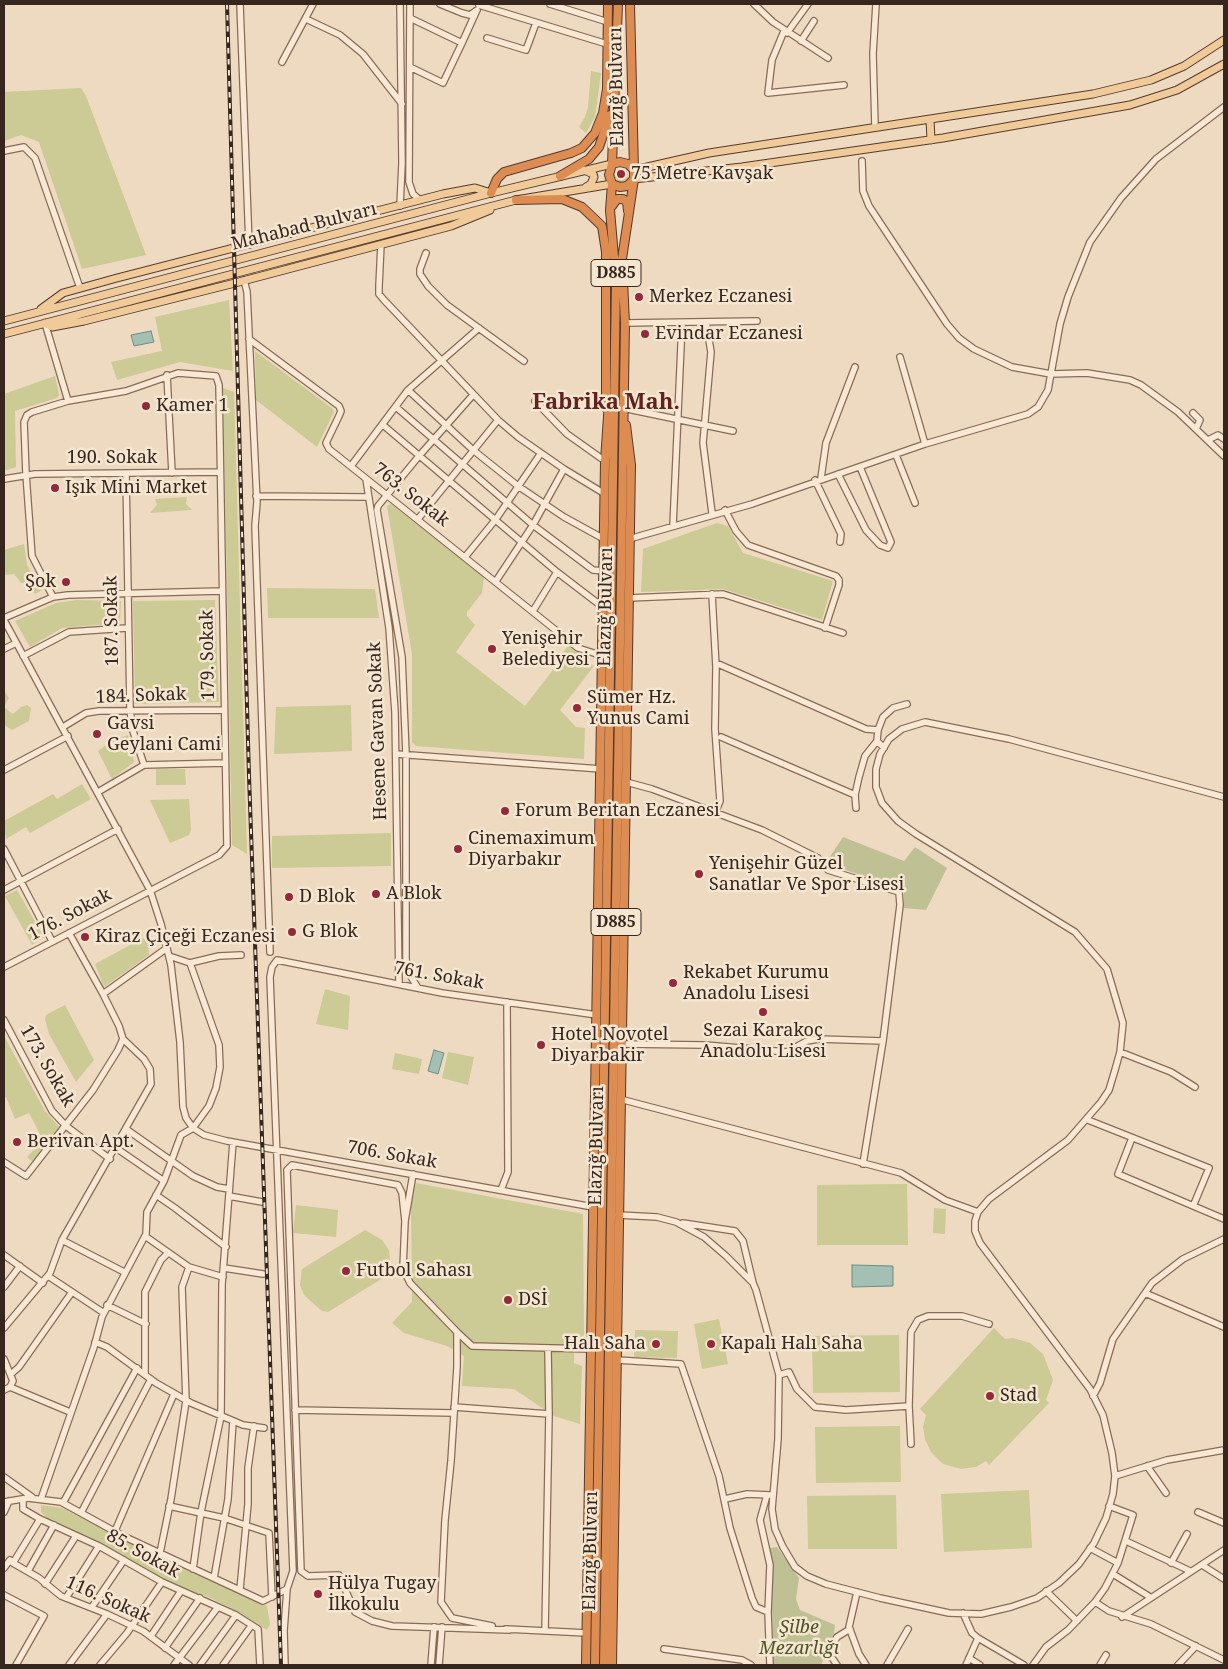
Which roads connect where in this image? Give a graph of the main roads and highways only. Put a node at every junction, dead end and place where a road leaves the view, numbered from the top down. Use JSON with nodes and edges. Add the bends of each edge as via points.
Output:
{"nodes":[{"id":1,"x":608,"y":4,"type":"edge"},
{"id":2,"x":618,"y":4,"type":"edge"},
{"id":3,"x":630,"y":4,"type":"edge"},
{"id":4,"x":1224,"y":40,"type":"edge"},
{"id":5,"x":1224,"y":64,"type":"edge"},
{"id":6,"x":614,"y":96,"type":"junction"},
{"id":7,"x":930,"y":119,"type":"junction"},
{"id":8,"x":931,"y":140,"type":"junction"},
{"id":9,"x":612,"y":164,"type":"junction"},
{"id":10,"x":583,"y":170,"type":"junction"},
{"id":11,"x":634,"y":170,"type":"junction"},
{"id":12,"x":560,"y":176,"type":"junction"},
{"id":13,"x":634,"y":179,"type":"junction"},
{"id":14,"x":612,"y":184,"type":"junction"},
{"id":15,"x":584,"y":189,"type":"junction"},
{"id":16,"x":491,"y":193,"type":"junction"},
{"id":17,"x":516,"y":200,"type":"junction"},
{"id":18,"x":610,"y":210,"type":"junction"},
{"id":19,"x":628,"y":213,"type":"junction"},
{"id":20,"x":36,"y":313,"type":"junction"},
{"id":21,"x":4,"y":322,"type":"edge"},
{"id":22,"x":45,"y":323,"type":"junction"},
{"id":23,"x":4,"y":334,"type":"edge"},
{"id":24,"x":614,"y":362,"type":"junction"},
{"id":25,"x":623,"y":408,"type":"junction"},
{"id":26,"x":607,"y":424,"type":"junction"},
{"id":27,"x":613,"y":1604,"type":"junction"},
{"id":28,"x":605,"y":1642,"type":"junction"},
{"id":29,"x":586,"y":1665,"type":"edge"},
{"id":30,"x":595,"y":1665,"type":"edge"},
{"id":31,"x":604,"y":1665,"type":"edge"},
{"id":32,"x":612,"y":1665,"type":"edge"}],
"edges":[{"from":1,"to":16,"type":"highway","via":[[603,113],[589,141],[571,153],[504,172]]},
{"from":2,"to":6,"type":"highway","name":"Elazığ Bulvarı"},
{"from":3,"to":11,"type":"highway","name":"Elazığ Bulvarı"},
{"from":4,"to":7,"type":"main road","via":[[1184,66],[1151,80],[1093,94]]},
{"from":5,"to":8,"type":"main road","via":[[1177,90],[1130,105]]},
{"from":6,"to":9,"type":"highway","name":"Elazığ Bulvarı"},
{"from":6,"to":12,"type":"highway","via":[[599,147],[589,158]]},
{"from":7,"to":8,"type":"main road"},
{"from":7,"to":11,"type":"main road","via":[[709,153]]},
{"from":8,"to":13,"type":"main road"},
{"from":9,"to":10,"type":"main road","name":"Mahabad Bulvarı"},
{"from":9,"to":11,"type":"highway","via":[[624,162]]},
{"from":9,"to":14,"type":"highway","via":[[609,174]]},
{"from":10,"to":12,"type":"main road","name":"Mahabad Bulvarı"},
{"from":10,"to":15,"type":"main road","via":[[594,177]]},
{"from":11,"to":13,"type":"highway"},
{"from":12,"to":16,"type":"main road","name":"Mahabad Bulvarı"},
{"from":13,"to":14,"type":"highway","via":[[624,187]]},
{"from":13,"to":19,"type":"highway","name":"Elazığ Bulvarı","number":"D885"},
{"from":14,"to":15,"type":"main road","name":"Mahabad Bulvarı"},
{"from":14,"to":18,"type":"highway","name":"Elazığ Bulvarı","number":"D885"},
{"from":15,"to":17,"type":"main road","name":"Mahabad Bulvarı"},
{"from":16,"to":20,"type":"main road","name":"Mahabad Bulvarı"},
{"from":16,"to":20,"type":"main road","via":[[475,188],[420,200],[80,288],[63,293]]},
{"from":17,"to":22,"type":"main road","name":"Mahabad Bulvarı"},
{"from":17,"to":22,"type":"main road","via":[[451,226],[84,322],[52,327]]},
{"from":17,"to":26,"type":"highway","via":[[557,198],[569,201],[587,211],[602,226],[606,252]]},
{"from":18,"to":19,"type":"highway","via":[[615,201],[623,199],[627,202]]},
{"from":18,"to":24,"type":"highway","name":"Elazığ Bulvarı","number":"D885","via":[[616,280]]},
{"from":19,"to":25,"type":"highway","name":"Elazığ Bulvarı","number":"D885","via":[[622,259],[625,323]]},
{"from":20,"to":21,"type":"main road","name":"Mahabad Bulvarı"},
{"from":22,"to":23,"type":"main road","name":"Mahabad Bulvarı"},
{"from":24,"to":26,"type":"highway"},
{"from":24,"to":30,"type":"highway","name":"Elazığ Bulvarı","number":"D885"},
{"from":25,"to":27,"type":"highway","via":[[631,464]]},
{"from":25,"to":28,"type":"highway","name":"Elazığ Bulvarı","number":"D885"},
{"from":26,"to":29,"type":"highway"},
{"from":27,"to":28,"type":"highway"},
{"from":27,"to":32,"type":"highway"},
{"from":28,"to":31,"type":"highway","name":"Elazığ Bulvarı","number":"D885"}]}
